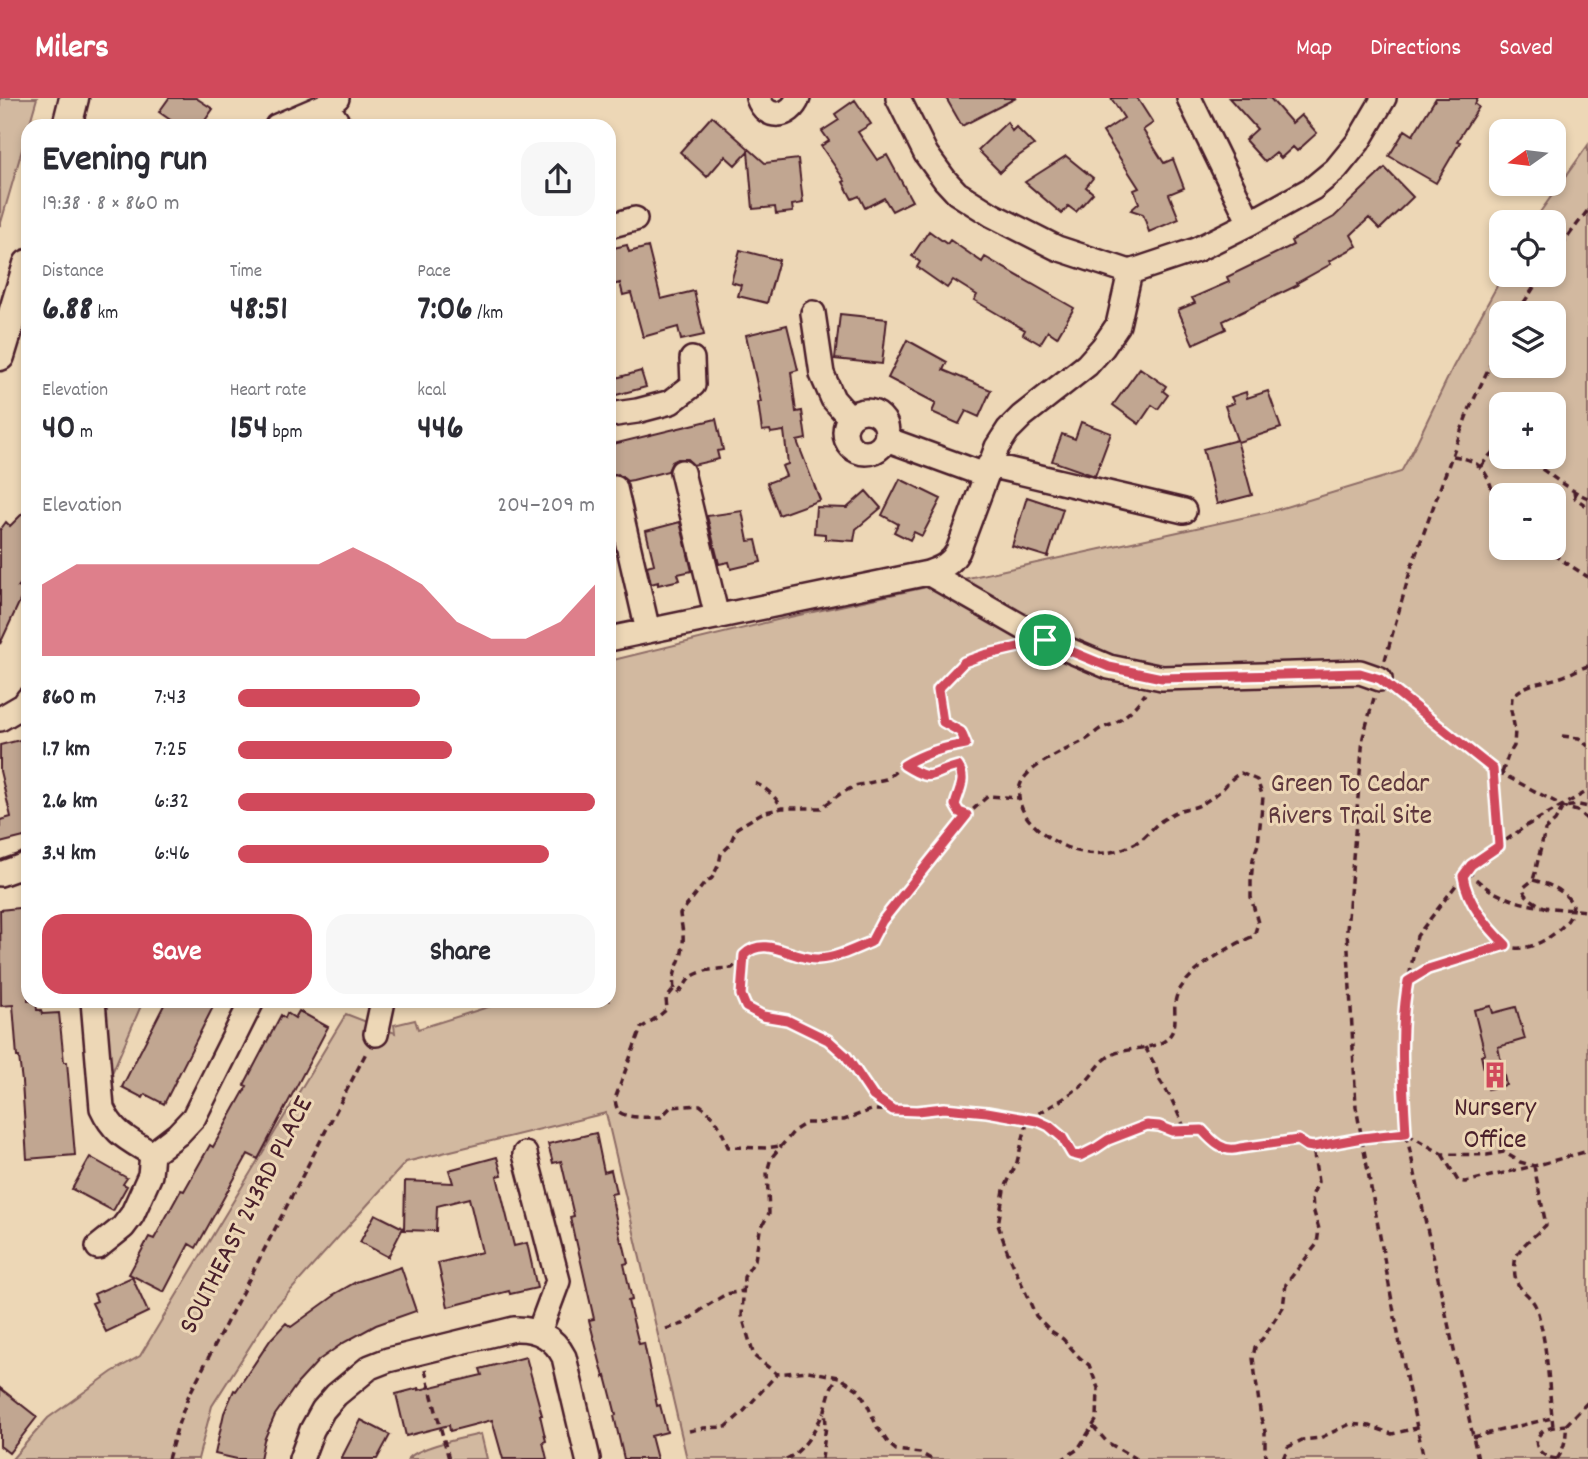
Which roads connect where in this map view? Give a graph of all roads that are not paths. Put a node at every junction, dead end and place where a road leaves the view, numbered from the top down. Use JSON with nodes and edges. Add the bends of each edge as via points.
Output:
{"nodes":[{"id":1,"x":74,"y":98,"type":"edge"},
{"id":2,"x":758,"y":98,"type":"edge"},
{"id":3,"x":798,"y":98,"type":"edge"},
{"id":4,"x":898,"y":98,"type":"edge"},
{"id":5,"x":1189,"y":98,"type":"edge"},
{"id":6,"x":1384,"y":98,"type":"edge"},
{"id":7,"x":331,"y":102,"type":"edge"},
{"id":8,"x":69,"y":119,"type":"edge"},
{"id":9,"x":293,"y":119,"type":"edge"},
{"id":10,"x":337,"y":119,"type":"edge"},
{"id":11,"x":635,"y":219,"type":"dead end"},
{"id":12,"x":1250,"y":223,"type":"junction"},
{"id":13,"x":616,"y":224,"type":"edge"},
{"id":14,"x":1130,"y":272,"type":"junction"},
{"id":15,"x":21,"y":287,"type":"edge"},
{"id":16,"x":813,"y":313,"type":"dead end"},
{"id":17,"x":0,"y":356,"type":"edge"},
{"id":18,"x":692,"y":359,"type":"dead end"},
{"id":19,"x":616,"y":414,"type":"edge"},
{"id":20,"x":987,"y":470,"type":"junction"},
{"id":21,"x":682,"y":472,"type":"dead end"},
{"id":22,"x":616,"y":492,"type":"edge"},
{"id":23,"x":1184,"y":511,"type":"dead end"},
{"id":24,"x":928,"y":573,"type":"junction"},
{"id":25,"x":717,"y":617,"type":"junction"},
{"id":26,"x":648,"y":631,"type":"junction"},
{"id":27,"x":616,"y":638,"type":"edge"},
{"id":28,"x":1380,"y":679,"type":"road end"},
{"id":29,"x":21,"y":707,"type":"edge"},
{"id":30,"x":0,"y":719,"type":"edge"},
{"id":31,"x":21,"y":866,"type":"edge"},
{"id":32,"x":0,"y":874,"type":"edge"},
{"id":33,"x":94,"y":1008,"type":"edge"},
{"id":34,"x":248,"y":1008,"type":"edge"},
{"id":35,"x":382,"y":1008,"type":"edge"},
{"id":36,"x":376,"y":1034,"type":"road end"},
{"id":37,"x":152,"y":1154,"type":"junction"},
{"id":38,"x":525,"y":1154,"type":"dead end"},
{"id":39,"x":98,"y":1247,"type":"dead end"},
{"id":40,"x":538,"y":1332,"type":"junction"},
{"id":41,"x":301,"y":1459,"type":"edge"},
{"id":42,"x":588,"y":1459,"type":"edge"}],
"edges":[{"from":1,"to":8,"type":"main road"},
{"from":2,"to":3,"type":"street","via":[[765,110],[780,114],[794,107]]},
{"from":4,"to":14,"type":"street","via":[[926,154],[957,193],[1057,248]]},
{"from":5,"to":12,"type":"street"},
{"from":6,"to":12,"type":"street","via":[[1336,169]]},
{"from":7,"to":9,"type":"street"},
{"from":7,"to":10,"type":"street"},
{"from":11,"to":13,"type":"street"},
{"from":12,"to":14,"type":"street","via":[[1196,250]]},
{"from":14,"to":20,"type":"street","via":[[1118,325],[1103,347],[1008,430]]},
{"from":15,"to":17,"type":"main road"},
{"from":16,"to":20,"type":"street","via":[[822,374],[833,399],[850,418],[873,412],[885,423],[886,439]]},
{"from":18,"to":19,"type":"street","via":[[693,385],[671,402]]},
{"from":20,"to":23,"type":"street"},
{"from":20,"to":24,"type":"street","via":[[954,558]]},
{"from":21,"to":25,"type":"street"},
{"from":22,"to":26,"type":"street"},
{"from":24,"to":25,"type":"street"},
{"from":24,"to":28,"type":"street","via":[[1045,640],[1109,667],[1162,678],[1360,673]]},
{"from":25,"to":26,"type":"street"},
{"from":26,"to":27,"type":"street"},
{"from":29,"to":30,"type":"street"},
{"from":31,"to":32,"type":"street"},
{"from":33,"to":37,"type":"street","via":[[102,1108],[117,1131]]},
{"from":34,"to":37,"type":"street","via":[[194,1117]]},
{"from":35,"to":36,"type":"street"},
{"from":37,"to":39,"type":"street","via":[[150,1175],[132,1215]]},
{"from":38,"to":40,"type":"street","via":[[558,1281]]},
{"from":40,"to":41,"type":"street","via":[[514,1329],[370,1367],[323,1410]]},
{"from":40,"to":42,"type":"street","via":[[564,1357]]}]}
